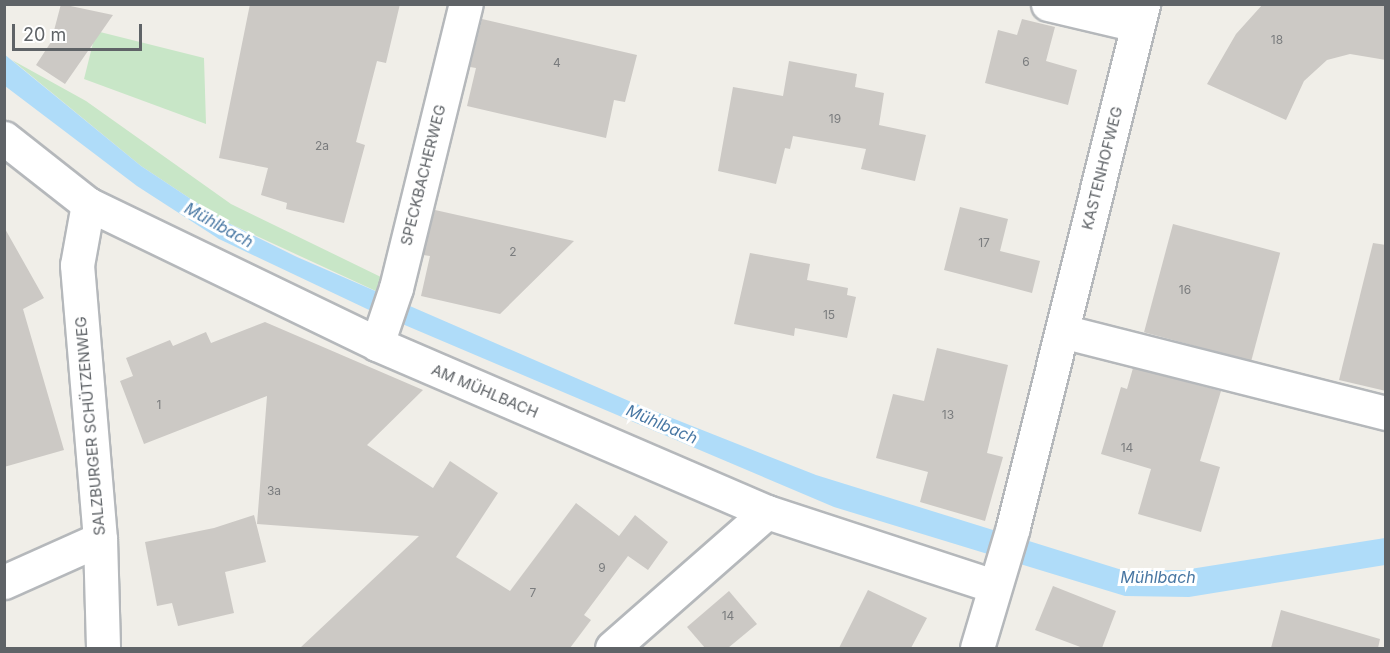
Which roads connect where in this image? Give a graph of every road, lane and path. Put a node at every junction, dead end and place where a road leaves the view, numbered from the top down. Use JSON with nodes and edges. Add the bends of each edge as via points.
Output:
{"nodes":[{"id":1,"x":466,"y":4,"type":"edge"},
{"id":2,"x":1048,"y":4,"type":"edge"},
{"id":3,"x":1140,"y":15,"type":"edge"},
{"id":4,"x":4,"y":138,"type":"edge"},
{"id":5,"x":88,"y":204,"type":"junction"},
{"id":6,"x":1062,"y":331,"type":"junction"},
{"id":7,"x":381,"y":334,"type":"junction"},
{"id":8,"x":1386,"y":413,"type":"edge"},
{"id":9,"x":767,"y":512,"type":"junction"},
{"id":10,"x":100,"y":539,"type":"junction"},
{"id":11,"x":998,"y":574,"type":"junction"},
{"id":12,"x":4,"y":582,"type":"edge"},
{"id":13,"x":103,"y":648,"type":"edge"},
{"id":14,"x":612,"y":648,"type":"edge"},
{"id":15,"x":977,"y":648,"type":"edge"}],
"edges":[{"from":1,"to":7,"type":"street","name":"SPECKBACHERWEG","via":[[396,288]]},
{"from":2,"to":3,"type":"street"},
{"from":3,"to":6,"type":"street","name":"KASTENHOFWEG"},
{"from":4,"to":5,"type":"street","name":"AM MÜHLBACH"},
{"from":5,"to":7,"type":"street","name":"AM MÜHLBACH"},
{"from":5,"to":10,"type":"street","name":"SALZBURGER SCHÜTZENWEG","via":[[77,264]]},
{"from":6,"to":8,"type":"street"},
{"from":6,"to":11,"type":"street","name":"KASTENHOFWEG"},
{"from":7,"to":9,"type":"street","name":"AM MÜHLBACH"},
{"from":9,"to":11,"type":"street","name":"AM MÜHLBACH"},
{"from":9,"to":14,"type":"street"},
{"from":10,"to":12,"type":"street"},
{"from":10,"to":13,"type":"street","name":"SALZBURGER SCHÜTZENWEG"},
{"from":11,"to":15,"type":"street","name":"KASTENHOFWEG"}]}
